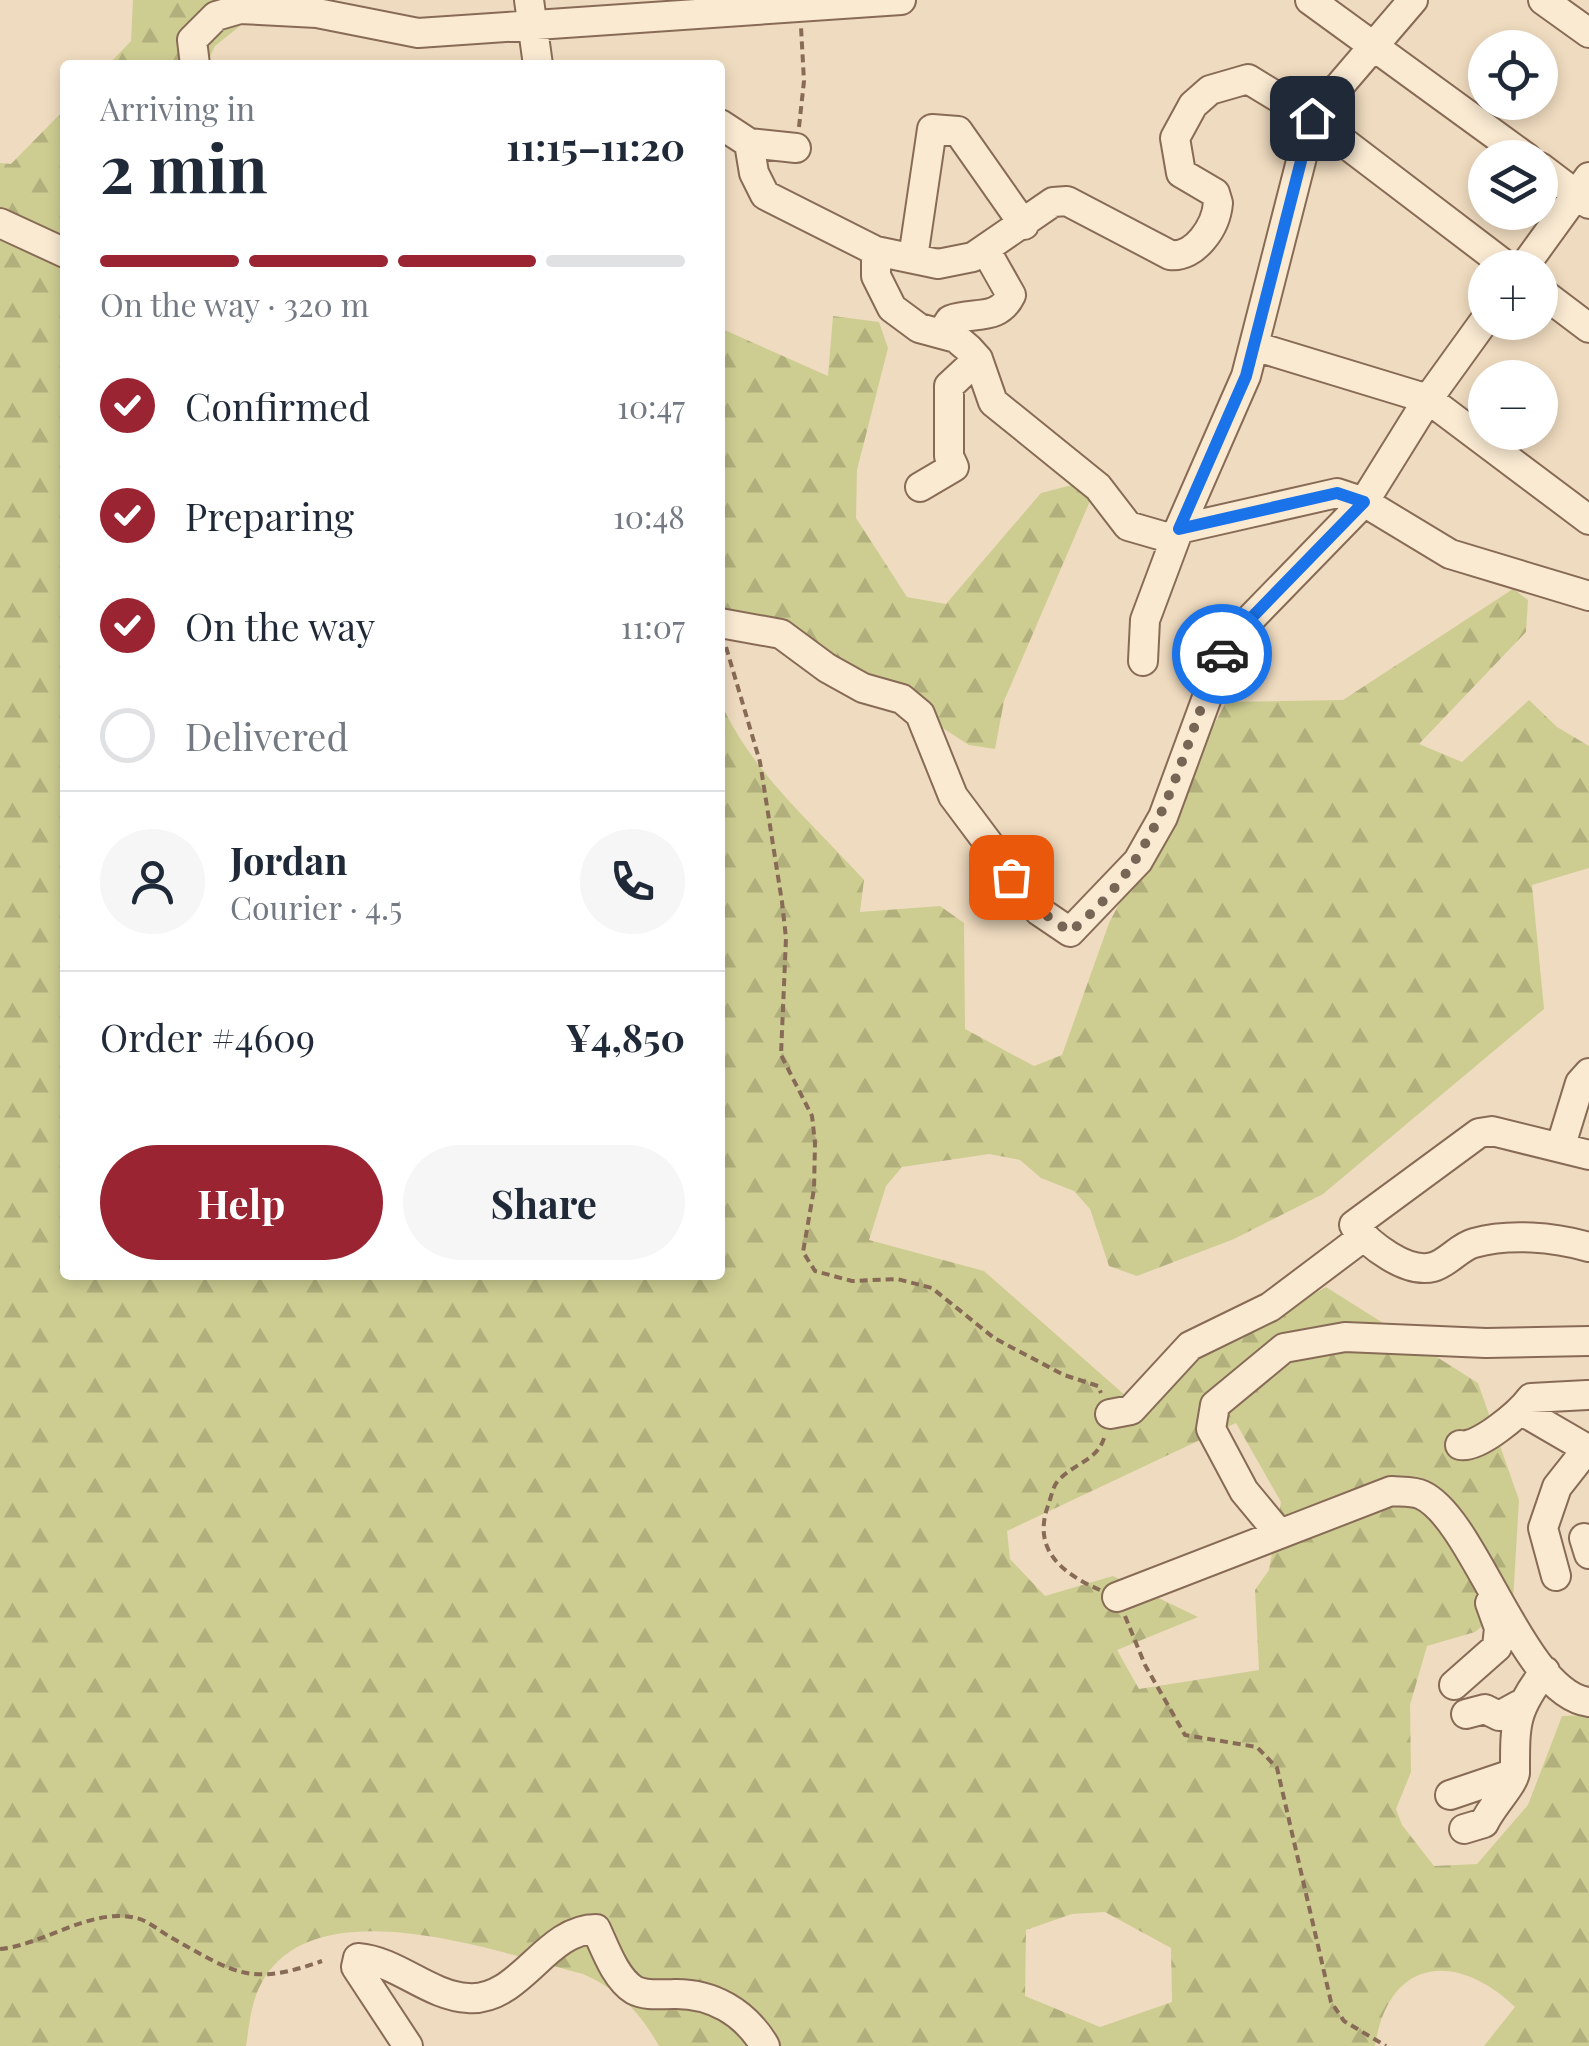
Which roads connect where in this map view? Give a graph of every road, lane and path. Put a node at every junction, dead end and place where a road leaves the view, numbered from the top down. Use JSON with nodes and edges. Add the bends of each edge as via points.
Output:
{"nodes":[{"id":1,"x":901,"y":0,"type":"edge"},
{"id":2,"x":1310,"y":0,"type":"edge"},
{"id":3,"x":1413,"y":0,"type":"edge"},
{"id":4,"x":1543,"y":0,"type":"edge"},
{"id":5,"x":800,"y":4,"type":"edge"},
{"id":6,"x":530,"y":13,"type":"edge"},
{"id":7,"x":1589,"y":33,"type":"edge"},
{"id":8,"x":1372,"y":44,"type":"junction"},
{"id":9,"x":194,"y":60,"type":"edge"},
{"id":10,"x":537,"y":60,"type":"edge"},
{"id":11,"x":1312,"y":118,"type":"junction"},
{"id":12,"x":725,"y":127,"type":"edge"},
{"id":13,"x":1502,"y":140,"type":"edge"},
{"id":14,"x":749,"y":143,"type":"junction"},
{"id":15,"x":796,"y":148,"type":"joint"},
{"id":16,"x":1558,"y":178,"type":"edge"},
{"id":17,"x":1585,"y":192,"type":"edge"},
{"id":18,"x":0,"y":222,"type":"edge"},
{"id":19,"x":1024,"y":226,"type":"junction"},
{"id":20,"x":985,"y":249,"type":"junction"},
{"id":21,"x":1486,"y":250,"type":"edge"},
{"id":22,"x":1538,"y":250,"type":"edge"},
{"id":23,"x":60,"y":251,"type":"edge"},
{"id":24,"x":876,"y":251,"type":"junction"},
{"id":25,"x":912,"y":258,"type":"junction"},
{"id":26,"x":1558,"y":304,"type":"edge"},
{"id":27,"x":1589,"y":328,"type":"edge"},
{"id":28,"x":941,"y":334,"type":"junction"},
{"id":29,"x":1471,"y":340,"type":"edge"},
{"id":30,"x":1254,"y":346,"type":"junction"},
{"id":31,"x":978,"y":359,"type":"junction"},
{"id":32,"x":1428,"y":399,"type":"junction"},
{"id":33,"x":920,"y":487,"type":"dead end"},
{"id":34,"x":1364,"y":502,"type":"junction"},
{"id":35,"x":1589,"y":520,"type":"edge"},
{"id":36,"x":1176,"y":534,"type":"junction"},
{"id":37,"x":1589,"y":596,"type":"edge"},
{"id":38,"x":725,"y":634,"type":"edge"},
{"id":39,"x":725,"y":644,"type":"edge"},
{"id":40,"x":1142,"y":661,"type":"dead end"},
{"id":41,"x":1589,"y":1073,"type":"edge"},
{"id":42,"x":1560,"y":1145,"type":"junction"},
{"id":43,"x":1589,"y":1155,"type":"edge"},
{"id":44,"x":1363,"y":1238,"type":"junction"},
{"id":45,"x":1589,"y":1247,"type":"edge"},
{"id":46,"x":1589,"y":1342,"type":"edge"},
{"id":47,"x":1587,"y":1395,"type":"edge"},
{"id":48,"x":1522,"y":1411,"type":"junction"},
{"id":49,"x":1110,"y":1414,"type":"junction"},
{"id":50,"x":1460,"y":1445,"type":"dead end"},
{"id":51,"x":1588,"y":1449,"type":"edge"},
{"id":52,"x":1278,"y":1532,"type":"junction"},
{"id":53,"x":1556,"y":1576,"type":"dead end"},
{"id":54,"x":1490,"y":1591,"type":"junction"},
{"id":55,"x":1117,"y":1597,"type":"junction"},
{"id":56,"x":1545,"y":1671,"type":"junction"},
{"id":57,"x":1454,"y":1684,"type":"dead end"},
{"id":58,"x":1589,"y":1702,"type":"edge"},
{"id":59,"x":1520,"y":1705,"type":"junction"},
{"id":60,"x":1466,"y":1714,"type":"dead end"},
{"id":61,"x":1515,"y":1773,"type":"junction"},
{"id":62,"x":1450,"y":1795,"type":"dead end"},
{"id":63,"x":1464,"y":1829,"type":"dead end"},
{"id":64,"x":0,"y":1948,"type":"edge"},
{"id":65,"x":322,"y":1961,"type":"dead end"},
{"id":66,"x":408,"y":2046,"type":"edge"},
{"id":67,"x":765,"y":2046,"type":"edge"},
{"id":68,"x":1386,"y":2046,"type":"edge"}],
"edges":[{"from":1,"to":5,"type":"street"},
{"from":2,"to":8,"type":"street"},
{"from":3,"to":8,"type":"street"},
{"from":4,"to":7,"type":"street"},
{"from":5,"to":6,"type":"street"},
{"from":5,"to":15,"type":"path","via":[[804,81]]},
{"from":6,"to":9,"type":"street","via":[[418,33],[317,13],[240,9],[216,16],[192,40]]},
{"from":6,"to":10,"type":"street"},
{"from":8,"to":11,"type":"street"},
{"from":8,"to":13,"type":"street"},
{"from":11,"to":19,"type":"street","via":[[1248,80],[1210,90],[1192,106],[1176,138],[1176,159],[1181,173],[1215,193],[1218,211],[1184,256],[1170,255],[1068,201],[1053,202]]},
{"from":11,"to":21,"type":"street"},
{"from":11,"to":30,"type":"street"},
{"from":12,"to":14,"type":"street"},
{"from":14,"to":15,"type":"street"},
{"from":14,"to":24,"type":"street","via":[[765,194]]},
{"from":16,"to":17,"type":"street"},
{"from":17,"to":22,"type":"street"},
{"from":18,"to":23,"type":"street"},
{"from":19,"to":20,"type":"street"},
{"from":19,"to":25,"type":"street","via":[[958,131],[932,129]]},
{"from":20,"to":25,"type":"street","via":[[938,264]]},
{"from":20,"to":28,"type":"street","via":[[1010,301],[992,315],[950,320]]},
{"from":24,"to":25,"type":"street"},
{"from":24,"to":28,"type":"street","via":[[876,276],[892,308],[919,328]]},
{"from":26,"to":27,"type":"street"},
{"from":28,"to":31,"type":"street","via":[[956,338]]},
{"from":29,"to":32,"type":"street"},
{"from":30,"to":32,"type":"street"},
{"from":30,"to":36,"type":"street"},
{"from":31,"to":33,"type":"street","via":[[949,386],[954,467]]},
{"from":31,"to":36,"type":"street","via":[[993,402],[1098,487],[1128,526]]},
{"from":32,"to":34,"type":"street"},
{"from":32,"to":35,"type":"street"},
{"from":34,"to":36,"type":"street","via":[[1337,493]]},
{"from":34,"to":37,"type":"street","via":[[1450,554]]},
{"from":34,"to":38,"type":"street","via":[[1226,644],[1163,817],[1138,861],[1070,932],[1039,910],[952,796],[920,714],[902,699],[827,668],[781,634]]},
{"from":36,"to":40,"type":"street","via":[[1145,620]]},
{"from":39,"to":49,"type":"path","via":[[760,762],[782,902],[780,1055],[812,1116],[816,1144],[803,1252],[814,1271],[932,1288],[994,1338],[1098,1386]]},
{"from":41,"to":42,"type":"street"},
{"from":42,"to":43,"type":"street"},
{"from":42,"to":44,"type":"street","via":[[1479,1133],[1354,1225]]},
{"from":44,"to":45,"type":"street","via":[[1410,1266],[1433,1267],[1473,1243],[1554,1237]]},
{"from":44,"to":49,"type":"street","via":[[1270,1307],[1190,1346],[1131,1410]]},
{"from":46,"to":52,"type":"street","via":[[1345,1337],[1284,1348],[1215,1405],[1211,1430],[1244,1491]]},
{"from":47,"to":48,"type":"street","via":[[1539,1395]]},
{"from":48,"to":50,"type":"street","via":[[1473,1447]]},
{"from":48,"to":51,"type":"street"},
{"from":49,"to":55,"type":"path","via":[[1101,1452],[1056,1483],[1042,1520],[1054,1564]]},
{"from":51,"to":53,"type":"street","via":[[1557,1488],[1543,1528]]},
{"from":52,"to":54,"type":"street","via":[[1390,1491],[1422,1495],[1454,1529]]},
{"from":52,"to":55,"type":"street"},
{"from":54,"to":56,"type":"street"},
{"from":54,"to":57,"type":"street","via":[[1500,1638]]},
{"from":55,"to":68,"type":"path","via":[[1185,1735],[1256,1747],[1276,1768],[1331,2002],[1344,2021]]},
{"from":56,"to":58,"type":"street","via":[[1576,1700]]},
{"from":56,"to":59,"type":"street"},
{"from":59,"to":60,"type":"street","via":[[1499,1716],[1485,1709]]},
{"from":59,"to":61,"type":"street"},
{"from":61,"to":62,"type":"street"},
{"from":61,"to":63,"type":"street","via":[[1484,1823]]},
{"from":64,"to":65,"type":"path","via":[[100,1919],[136,1918],[248,1974],[276,1978]]},
{"from":66,"to":67,"type":"street","via":[[356,1967],[358,1958],[468,1998],[509,1983],[580,1929],[596,1929],[631,1988],[721,2002]]}]}
